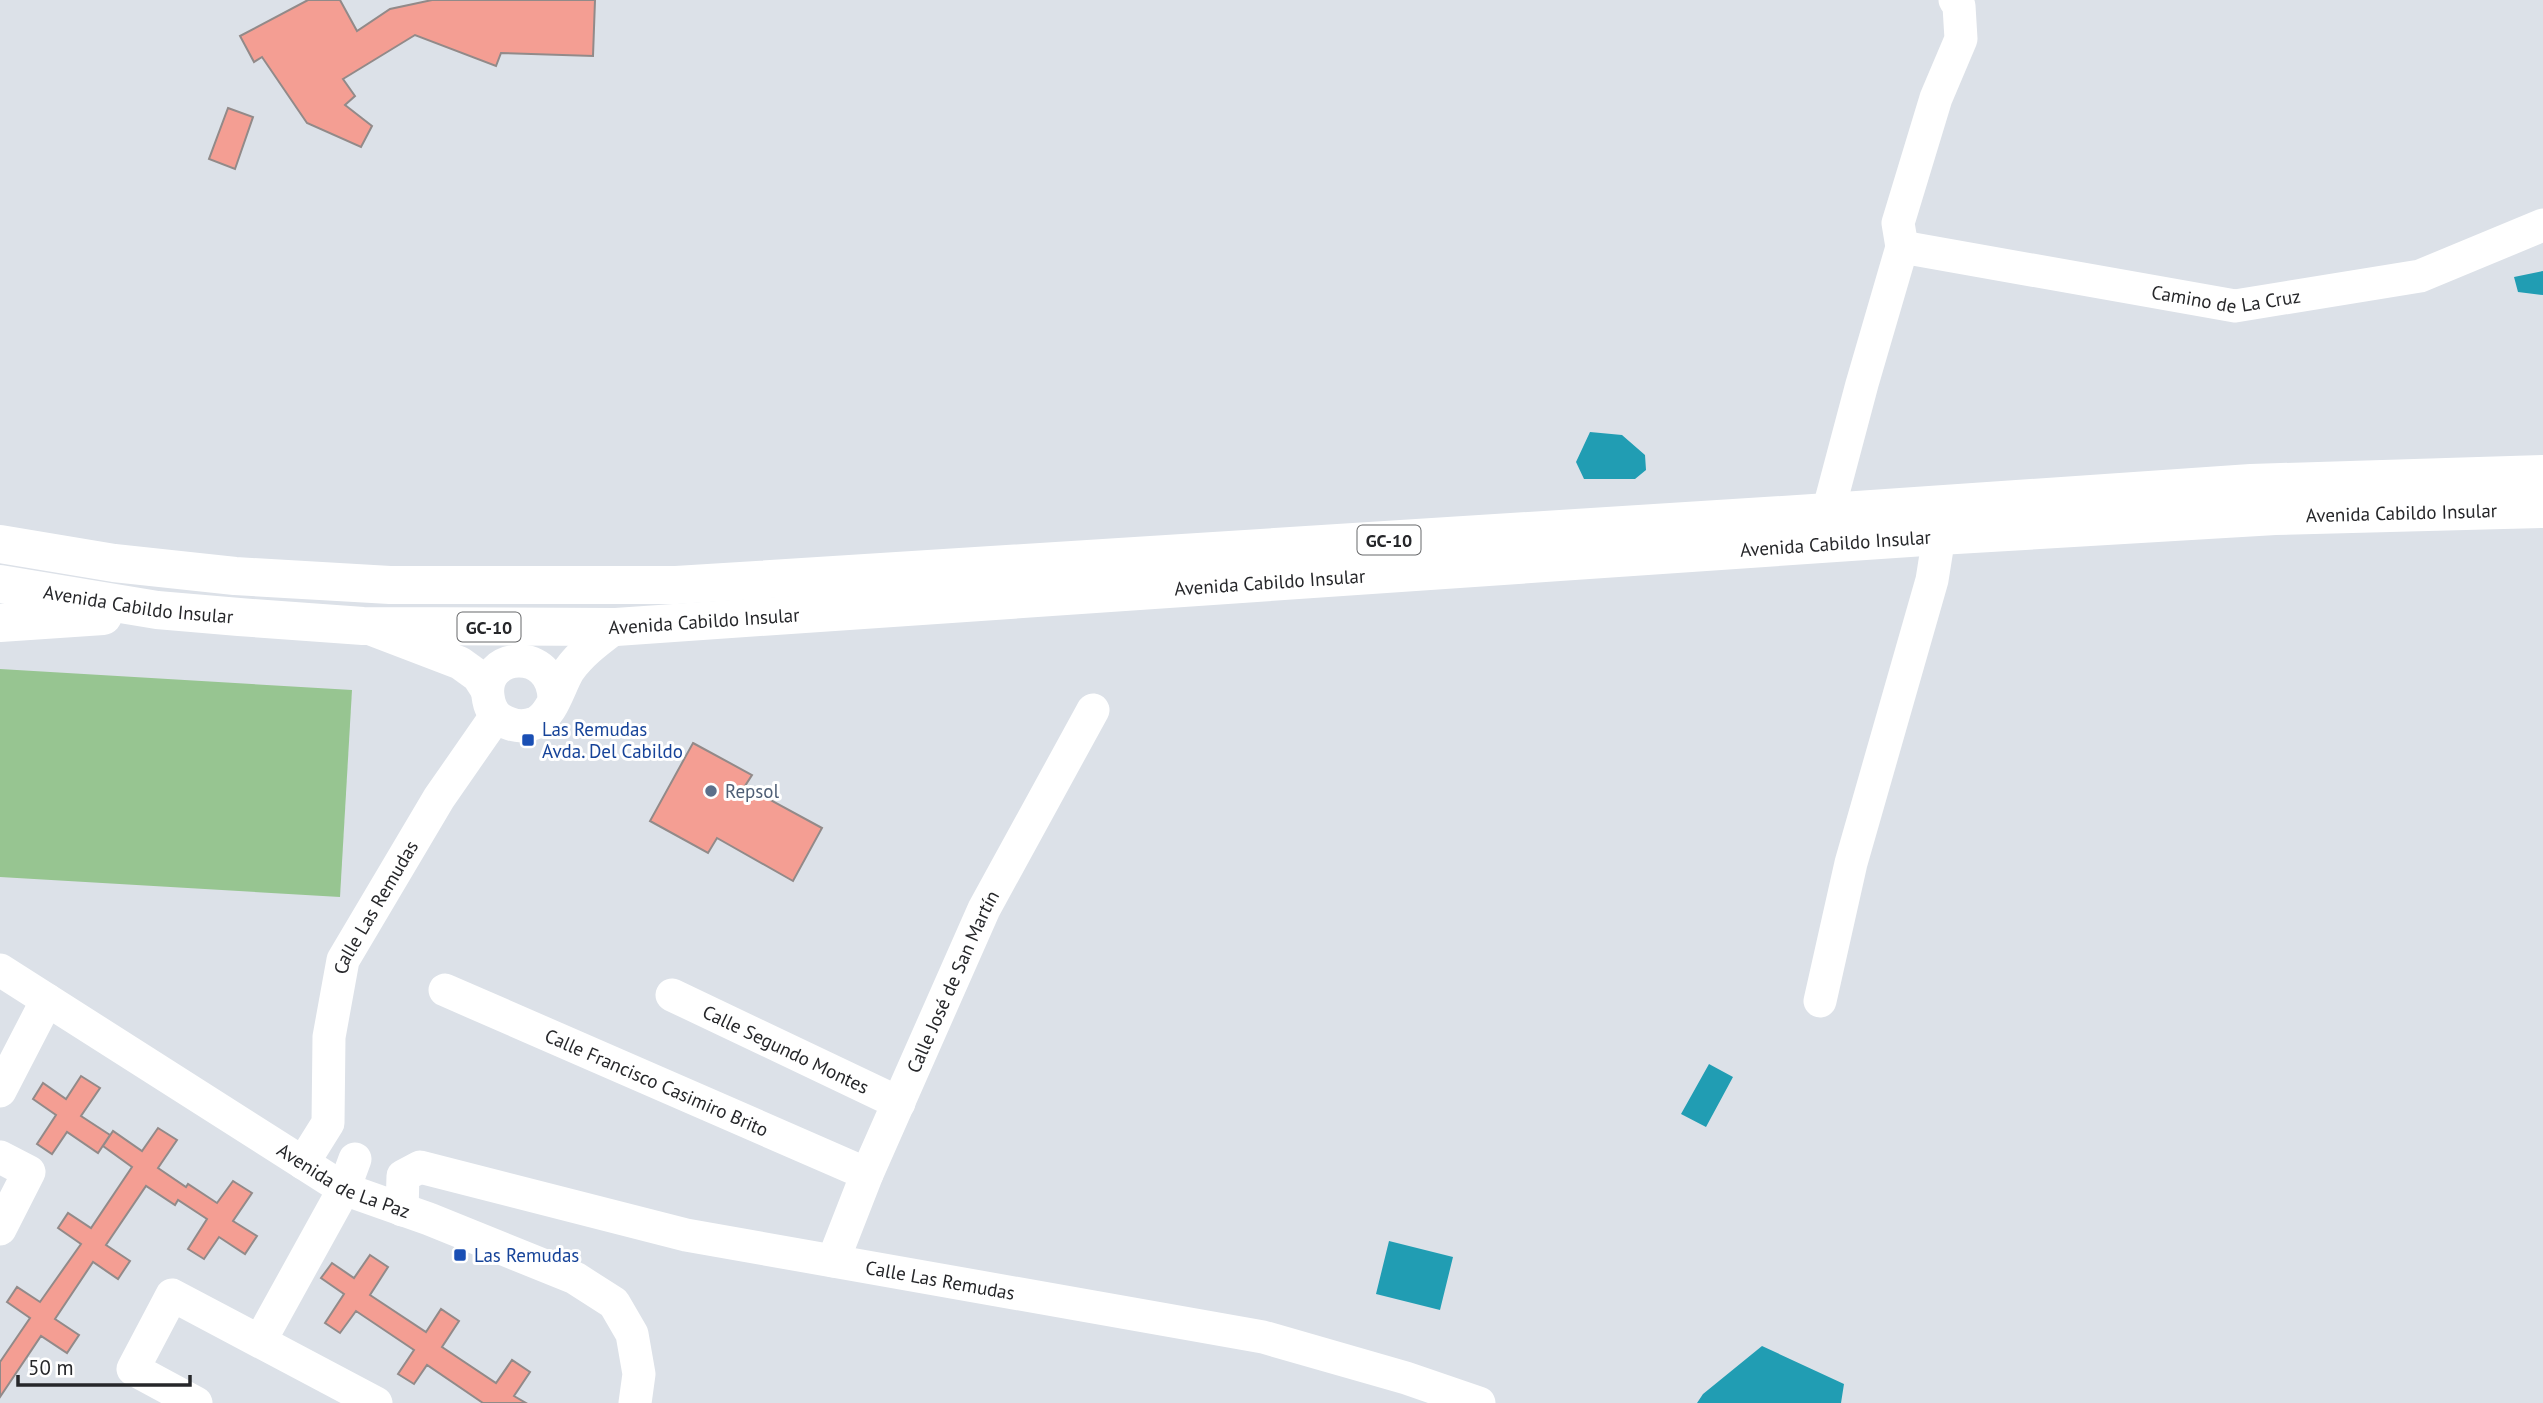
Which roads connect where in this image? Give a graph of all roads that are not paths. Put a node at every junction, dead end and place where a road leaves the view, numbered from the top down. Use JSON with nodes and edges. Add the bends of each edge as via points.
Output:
{"nodes":[{"id":1,"x":1955,"y":0,"type":"edge"},
{"id":2,"x":2543,"y":225,"type":"edge"},
{"id":3,"x":1902,"y":247,"type":"junction"},
{"id":4,"x":2543,"y":474,"type":"edge"},
{"id":5,"x":2543,"y":509,"type":"edge"},
{"id":6,"x":1828,"y":512,"type":"junction"},
{"id":7,"x":0,"y":531,"type":"edge"},
{"id":8,"x":1939,"y":537,"type":"junction"},
{"id":9,"x":0,"y":544,"type":"edge"},
{"id":10,"x":114,"y":563,"type":"junction"},
{"id":11,"x":0,"y":584,"type":"edge"},
{"id":12,"x":156,"y":610,"type":"junction"},
{"id":13,"x":0,"y":623,"type":"edge"},
{"id":14,"x":363,"y":626,"type":"junction"},
{"id":15,"x":616,"y":627,"type":"junction"},
{"id":16,"x":554,"y":699,"type":"junction"},
{"id":17,"x":492,"y":703,"type":"junction"},
{"id":18,"x":1093,"y":710,"type":"dead end"},
{"id":19,"x":0,"y":970,"type":"edge"},
{"id":20,"x":445,"y":990,"type":"dead end"},
{"id":21,"x":671,"y":995,"type":"dead end"},
{"id":22,"x":47,"y":1000,"type":"junction"},
{"id":23,"x":1821,"y":1001,"type":"dead end"},
{"id":24,"x":0,"y":1091,"type":"edge"},
{"id":25,"x":899,"y":1103,"type":"junction"},
{"id":26,"x":328,"y":1123,"type":"junction"},
{"id":27,"x":0,"y":1157,"type":"edge"},
{"id":28,"x":303,"y":1163,"type":"junction"},
{"id":29,"x":349,"y":1174,"type":"junction"},
{"id":30,"x":867,"y":1174,"type":"junction"},
{"id":31,"x":403,"y":1176,"type":"junction"},
{"id":32,"x":402,"y":1210,"type":"junction"},
{"id":33,"x":0,"y":1229,"type":"edge"},
{"id":34,"x":833,"y":1261,"type":"junction"},
{"id":35,"x":260,"y":1342,"type":"junction"},
{"id":36,"x":196,"y":1403,"type":"edge"},
{"id":37,"x":376,"y":1403,"type":"edge"},
{"id":38,"x":635,"y":1403,"type":"edge"},
{"id":39,"x":1479,"y":1403,"type":"edge"}],
"edges":[{"from":1,"to":3,"type":"street","via":[[1961,39],[1936,98],[1898,223]]},
{"from":2,"to":3,"type":"street","name":"Camino de La Cruz","via":[[2420,276],[2235,306]]},
{"from":3,"to":6,"type":"street"},
{"from":4,"to":6,"type":"main road","name":"Avenida Cabildo Insular","number":"GC-10","via":[[2251,482]]},
{"from":5,"to":8,"type":"main road","name":"Avenida Cabildo Insular","number":"GC-10","via":[[2275,516]]},
{"from":6,"to":10,"type":"main road","name":"Avenida Cabildo Insular","number":"GC-10","via":[[676,585],[390,585]]},
{"from":7,"to":10,"type":"main road","via":[[26,542]]},
{"from":8,"to":15,"type":"main road","name":"Avenida Cabildo Insular","number":"GC-10"},
{"from":8,"to":23,"type":"street","via":[[1932,580],[1851,863]]},
{"from":9,"to":10,"type":"main road","name":"Avenida Cabildo Insular","number":"GC-10"},
{"from":11,"to":12,"type":"main road","name":"Avenida Cabildo Insular","number":"GC-10"},
{"from":12,"to":13,"type":"main road"},
{"from":12,"to":14,"type":"main road","name":"Avenida Cabildo Insular","number":"GC-10"},
{"from":14,"to":15,"type":"main road","name":"Avenida Cabildo Insular","number":"GC-10"},
{"from":14,"to":17,"type":"street","via":[[460,663],[478,676]]},
{"from":15,"to":16,"type":"street","via":[[587,649]]},
{"from":16,"to":17,"type":"street","via":[[547,714],[520,727],[507,724]]},
{"from":16,"to":17,"type":"street","via":[[554,687],[541,667],[519,660],[498,669],[491,679]]},
{"from":17,"to":26,"type":"street","name":"Calle Las Remudas","via":[[343,960],[329,1037]]},
{"from":18,"to":25,"type":"street","name":"Calle José de San Martín","via":[[984,909]]},
{"from":19,"to":22,"type":"street","name":"Avenida de La Paz"},
{"from":20,"to":30,"type":"street","name":"Calle Francisco Casimiro Brito"},
{"from":21,"to":25,"type":"street","name":"Calle Segundo Montes"},
{"from":22,"to":24,"type":"street"},
{"from":22,"to":28,"type":"street","name":"Avenida de La Paz"},
{"from":25,"to":30,"type":"street","name":"Calle José de San Martín"},
{"from":26,"to":28,"type":"street"},
{"from":26,"to":29,"type":"street"},
{"from":27,"to":33,"type":"street","via":[[29,1172]]},
{"from":28,"to":29,"type":"street","name":"Avenida de La Paz"},
{"from":29,"to":31,"type":"street","name":"Calle Las Remudas"},
{"from":29,"to":32,"type":"street","name":"Avenida de La Paz"},
{"from":29,"to":35,"type":"street"},
{"from":30,"to":34,"type":"street","name":"Calle José de San Martín"},
{"from":31,"to":32,"type":"street"},
{"from":31,"to":34,"type":"street","name":"Calle Las Remudas","via":[[420,1167],[686,1236]]},
{"from":32,"to":38,"type":"street","name":"Avenida de La Paz","via":[[575,1278],[614,1303],[632,1334],[639,1374]]},
{"from":34,"to":39,"type":"street","name":"Calle Las Remudas","via":[[1263,1337]]},
{"from":35,"to":36,"type":"street","via":[[172,1295],[133,1369]]},
{"from":35,"to":37,"type":"street"}]}
